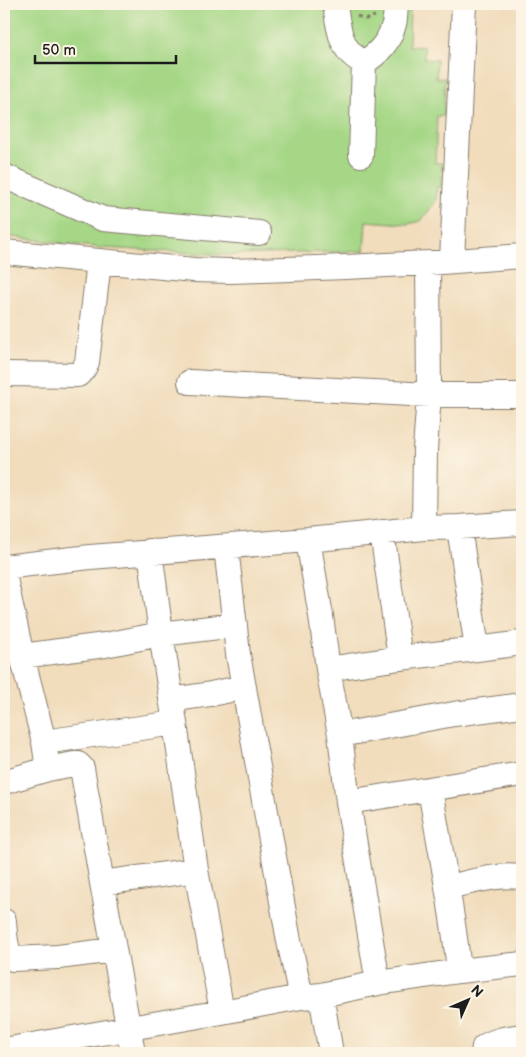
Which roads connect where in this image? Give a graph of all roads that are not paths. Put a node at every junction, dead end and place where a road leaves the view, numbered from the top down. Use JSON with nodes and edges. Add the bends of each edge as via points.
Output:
{"nodes":[{"id":1,"x":335,"y":4,"type":"edge"},
{"id":2,"x":396,"y":4,"type":"edge"},
{"id":3,"x":464,"y":4,"type":"edge"},
{"id":4,"x":364,"y":62,"type":"junction"},
{"id":5,"x":361,"y":155,"type":"dead end"},
{"id":6,"x":4,"y":176,"type":"edge"},
{"id":7,"x":259,"y":233,"type":"dead end"},
{"id":8,"x":4,"y":252,"type":"edge"},
{"id":9,"x":522,"y":256,"type":"edge"},
{"id":10,"x":452,"y":260,"type":"junction"},
{"id":11,"x":99,"y":262,"type":"junction"},
{"id":12,"x":428,"y":263,"type":"junction"},
{"id":13,"x":4,"y":374,"type":"edge"},
{"id":14,"x":190,"y":382,"type":"dead end"},
{"id":15,"x":429,"y":395,"type":"junction"},
{"id":16,"x":522,"y":395,"type":"edge"},
{"id":17,"x":522,"y":523,"type":"edge"},
{"id":18,"x":459,"y":527,"type":"junction"},
{"id":19,"x":424,"y":528,"type":"junction"},
{"id":20,"x":382,"y":532,"type":"junction"},
{"id":21,"x":308,"y":540,"type":"junction"},
{"id":22,"x":226,"y":547,"type":"junction"},
{"id":23,"x":150,"y":552,"type":"junction"},
{"id":24,"x":4,"y":567,"type":"edge"},
{"id":25,"x":4,"y":574,"type":"edge"},
{"id":26,"x":235,"y":626,"type":"junction"},
{"id":27,"x":161,"y":634,"type":"junction"},
{"id":28,"x":522,"y":643,"type":"edge"},
{"id":29,"x":477,"y":649,"type":"junction"},
{"id":30,"x":22,"y":656,"type":"junction"},
{"id":31,"x":400,"y":658,"type":"junction"},
{"id":32,"x":328,"y":669,"type":"junction"},
{"id":33,"x":244,"y":687,"type":"junction"},
{"id":34,"x":171,"y":700,"type":"junction"},
{"id":35,"x":522,"y":704,"type":"edge"},
{"id":36,"x":175,"y":723,"type":"junction"},
{"id":37,"x":340,"y":735,"type":"junction"},
{"id":38,"x":44,"y":742,"type":"junction"},
{"id":39,"x":48,"y":769,"type":"junction"},
{"id":40,"x":522,"y":774,"type":"edge"},
{"id":41,"x":4,"y":782,"type":"edge"},
{"id":42,"x":430,"y":789,"type":"junction"},
{"id":43,"x":348,"y":802,"type":"junction"},
{"id":44,"x":196,"y":870,"type":"junction"},
{"id":45,"x":522,"y":878,"type":"edge"},
{"id":46,"x":102,"y":883,"type":"junction"},
{"id":47,"x":448,"y":887,"type":"junction"},
{"id":48,"x":4,"y":921,"type":"edge"},
{"id":49,"x":114,"y":950,"type":"junction"},
{"id":50,"x":522,"y":964,"type":"edge"},
{"id":51,"x":459,"y":971,"type":"junction"},
{"id":52,"x":378,"y":983,"type":"junction"},
{"id":53,"x":311,"y":996,"type":"junction"},
{"id":54,"x":222,"y":1012,"type":"junction"},
{"id":55,"x":128,"y":1029,"type":"junction"},
{"id":56,"x":522,"y":1036,"type":"edge"},
{"id":57,"x":17,"y":1050,"type":"edge"},
{"id":58,"x":133,"y":1053,"type":"edge"},
{"id":59,"x":331,"y":1053,"type":"edge"},
{"id":60,"x":483,"y":1053,"type":"edge"}],
"edges":[{"from":1,"to":4,"type":"street","via":[[340,35],[355,58]]},
{"from":2,"to":4,"type":"street","via":[[394,24],[386,43],[373,58]]},
{"from":3,"to":10,"type":"street"},
{"from":4,"to":5,"type":"street"},
{"from":6,"to":7,"type":"street","via":[[103,219]]},
{"from":8,"to":11,"type":"street"},
{"from":9,"to":10,"type":"street"},
{"from":10,"to":12,"type":"street"},
{"from":11,"to":12,"type":"street","via":[[221,271]]},
{"from":11,"to":13,"type":"street","via":[[87,362],[82,372],[78,375]]},
{"from":12,"to":15,"type":"street"},
{"from":14,"to":15,"type":"street"},
{"from":15,"to":16,"type":"street"},
{"from":15,"to":19,"type":"street"},
{"from":17,"to":18,"type":"street"},
{"from":18,"to":19,"type":"street"},
{"from":18,"to":29,"type":"street"},
{"from":19,"to":20,"type":"street"},
{"from":20,"to":21,"type":"street"},
{"from":20,"to":31,"type":"street"},
{"from":21,"to":22,"type":"street"},
{"from":21,"to":32,"type":"street"},
{"from":22,"to":23,"type":"street"},
{"from":22,"to":26,"type":"street"},
{"from":23,"to":24,"type":"street"},
{"from":23,"to":27,"type":"street"},
{"from":25,"to":30,"type":"street"},
{"from":26,"to":27,"type":"street"},
{"from":26,"to":33,"type":"street"},
{"from":27,"to":30,"type":"street"},
{"from":27,"to":34,"type":"street"},
{"from":28,"to":29,"type":"street"},
{"from":29,"to":31,"type":"street"},
{"from":30,"to":38,"type":"street"},
{"from":31,"to":32,"type":"street"},
{"from":32,"to":37,"type":"street"},
{"from":33,"to":34,"type":"street"},
{"from":33,"to":53,"type":"street","via":[[289,941]]},
{"from":34,"to":36,"type":"street"},
{"from":35,"to":37,"type":"street"},
{"from":36,"to":38,"type":"street"},
{"from":36,"to":44,"type":"street"},
{"from":37,"to":43,"type":"street"},
{"from":38,"to":39,"type":"street"},
{"from":39,"to":41,"type":"street"},
{"from":39,"to":46,"type":"street","via":[[74,764],[82,768]]},
{"from":40,"to":42,"type":"street"},
{"from":42,"to":43,"type":"street"},
{"from":42,"to":47,"type":"street"},
{"from":43,"to":52,"type":"street"},
{"from":44,"to":46,"type":"street"},
{"from":44,"to":54,"type":"street"},
{"from":45,"to":47,"type":"street","via":[[505,876]]},
{"from":46,"to":49,"type":"street"},
{"from":47,"to":51,"type":"street"},
{"from":48,"to":49,"type":"street","via":[[9,954],[13,959]]},
{"from":49,"to":55,"type":"street"},
{"from":50,"to":51,"type":"street"},
{"from":51,"to":52,"type":"street"},
{"from":52,"to":53,"type":"street"},
{"from":53,"to":54,"type":"street"},
{"from":53,"to":59,"type":"street"},
{"from":54,"to":55,"type":"street"},
{"from":55,"to":57,"type":"street"},
{"from":55,"to":58,"type":"street"},
{"from":56,"to":60,"type":"street","via":[[499,1039],[484,1047]]}]}
